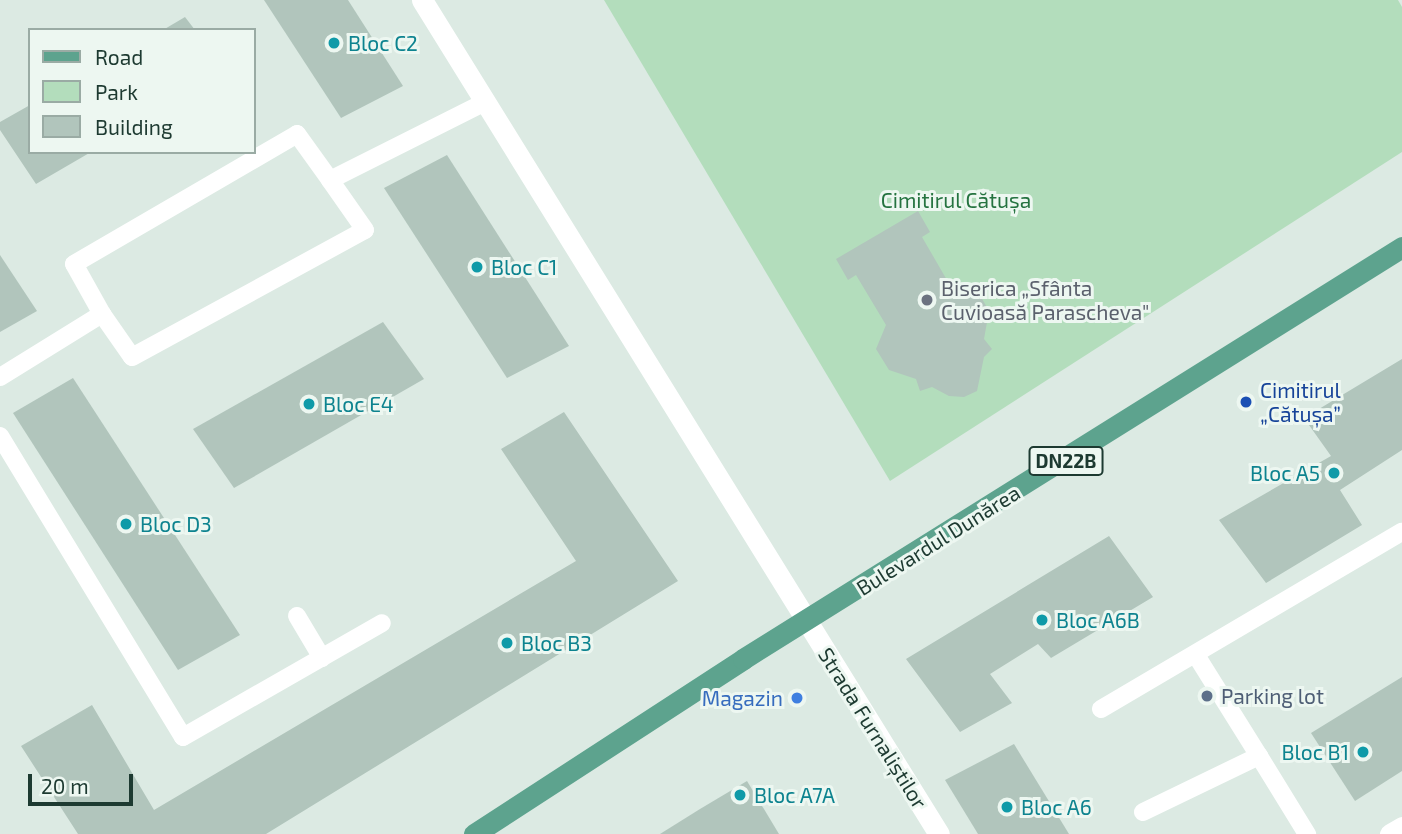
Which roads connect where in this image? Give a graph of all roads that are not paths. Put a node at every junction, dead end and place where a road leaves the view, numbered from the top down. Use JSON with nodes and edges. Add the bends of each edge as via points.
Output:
{"nodes":[{"id":1,"x":422,"y":0,"type":"edge"},
{"id":2,"x":483,"y":103,"type":"junction"},
{"id":3,"x":330,"y":180,"type":"junction"},
{"id":4,"x":1402,"y":247,"type":"edge"},
{"id":5,"x":102,"y":314,"type":"junction"},
{"id":6,"x":0,"y":377,"type":"edge"},
{"id":7,"x":0,"y":436,"type":"edge"},
{"id":8,"x":1402,"y":532,"type":"edge"},
{"id":9,"x":297,"y":616,"type":"dead end"},
{"id":10,"x":806,"y":621,"type":"junction"},
{"id":11,"x":382,"y":623,"type":"dead end"},
{"id":12,"x":1196,"y":655,"type":"junction"},
{"id":13,"x":322,"y":658,"type":"junction"},
{"id":14,"x":1101,"y":709,"type":"dead end"},
{"id":15,"x":1259,"y":757,"type":"junction"},
{"id":16,"x":1143,"y":812,"type":"dead end"},
{"id":17,"x":1402,"y":827,"type":"edge"},
{"id":18,"x":474,"y":834,"type":"edge"},
{"id":19,"x":939,"y":834,"type":"edge"},
{"id":20,"x":1307,"y":834,"type":"edge"},
{"id":21,"x":1390,"y":834,"type":"edge"}],
"edges":[{"from":1,"to":2,"type":"street","name":"Strada Furnaliștilor"},
{"from":2,"to":3,"type":"lane"},
{"from":2,"to":10,"type":"street","name":"Strada Furnaliștilor"},
{"from":3,"to":5,"type":"lane","via":[[297,134],[74,264]]},
{"from":3,"to":5,"type":"lane","via":[[365,230],[132,356]]},
{"from":4,"to":10,"type":"main road","name":"Bulevardul Dunărea","number":"DN22B"},
{"from":5,"to":6,"type":"lane"},
{"from":7,"to":13,"type":"lane","via":[[183,737]]},
{"from":8,"to":12,"type":"lane"},
{"from":9,"to":13,"type":"lane"},
{"from":10,"to":18,"type":"main road","name":"Bulevardul Dunărea","number":"DN22B"},
{"from":10,"to":19,"type":"street","name":"Strada Furnaliștilor"},
{"from":11,"to":13,"type":"lane"},
{"from":12,"to":14,"type":"lane"},
{"from":12,"to":15,"type":"lane"},
{"from":15,"to":16,"type":"lane"},
{"from":15,"to":20,"type":"lane"},
{"from":17,"to":21,"type":"street"}]}
